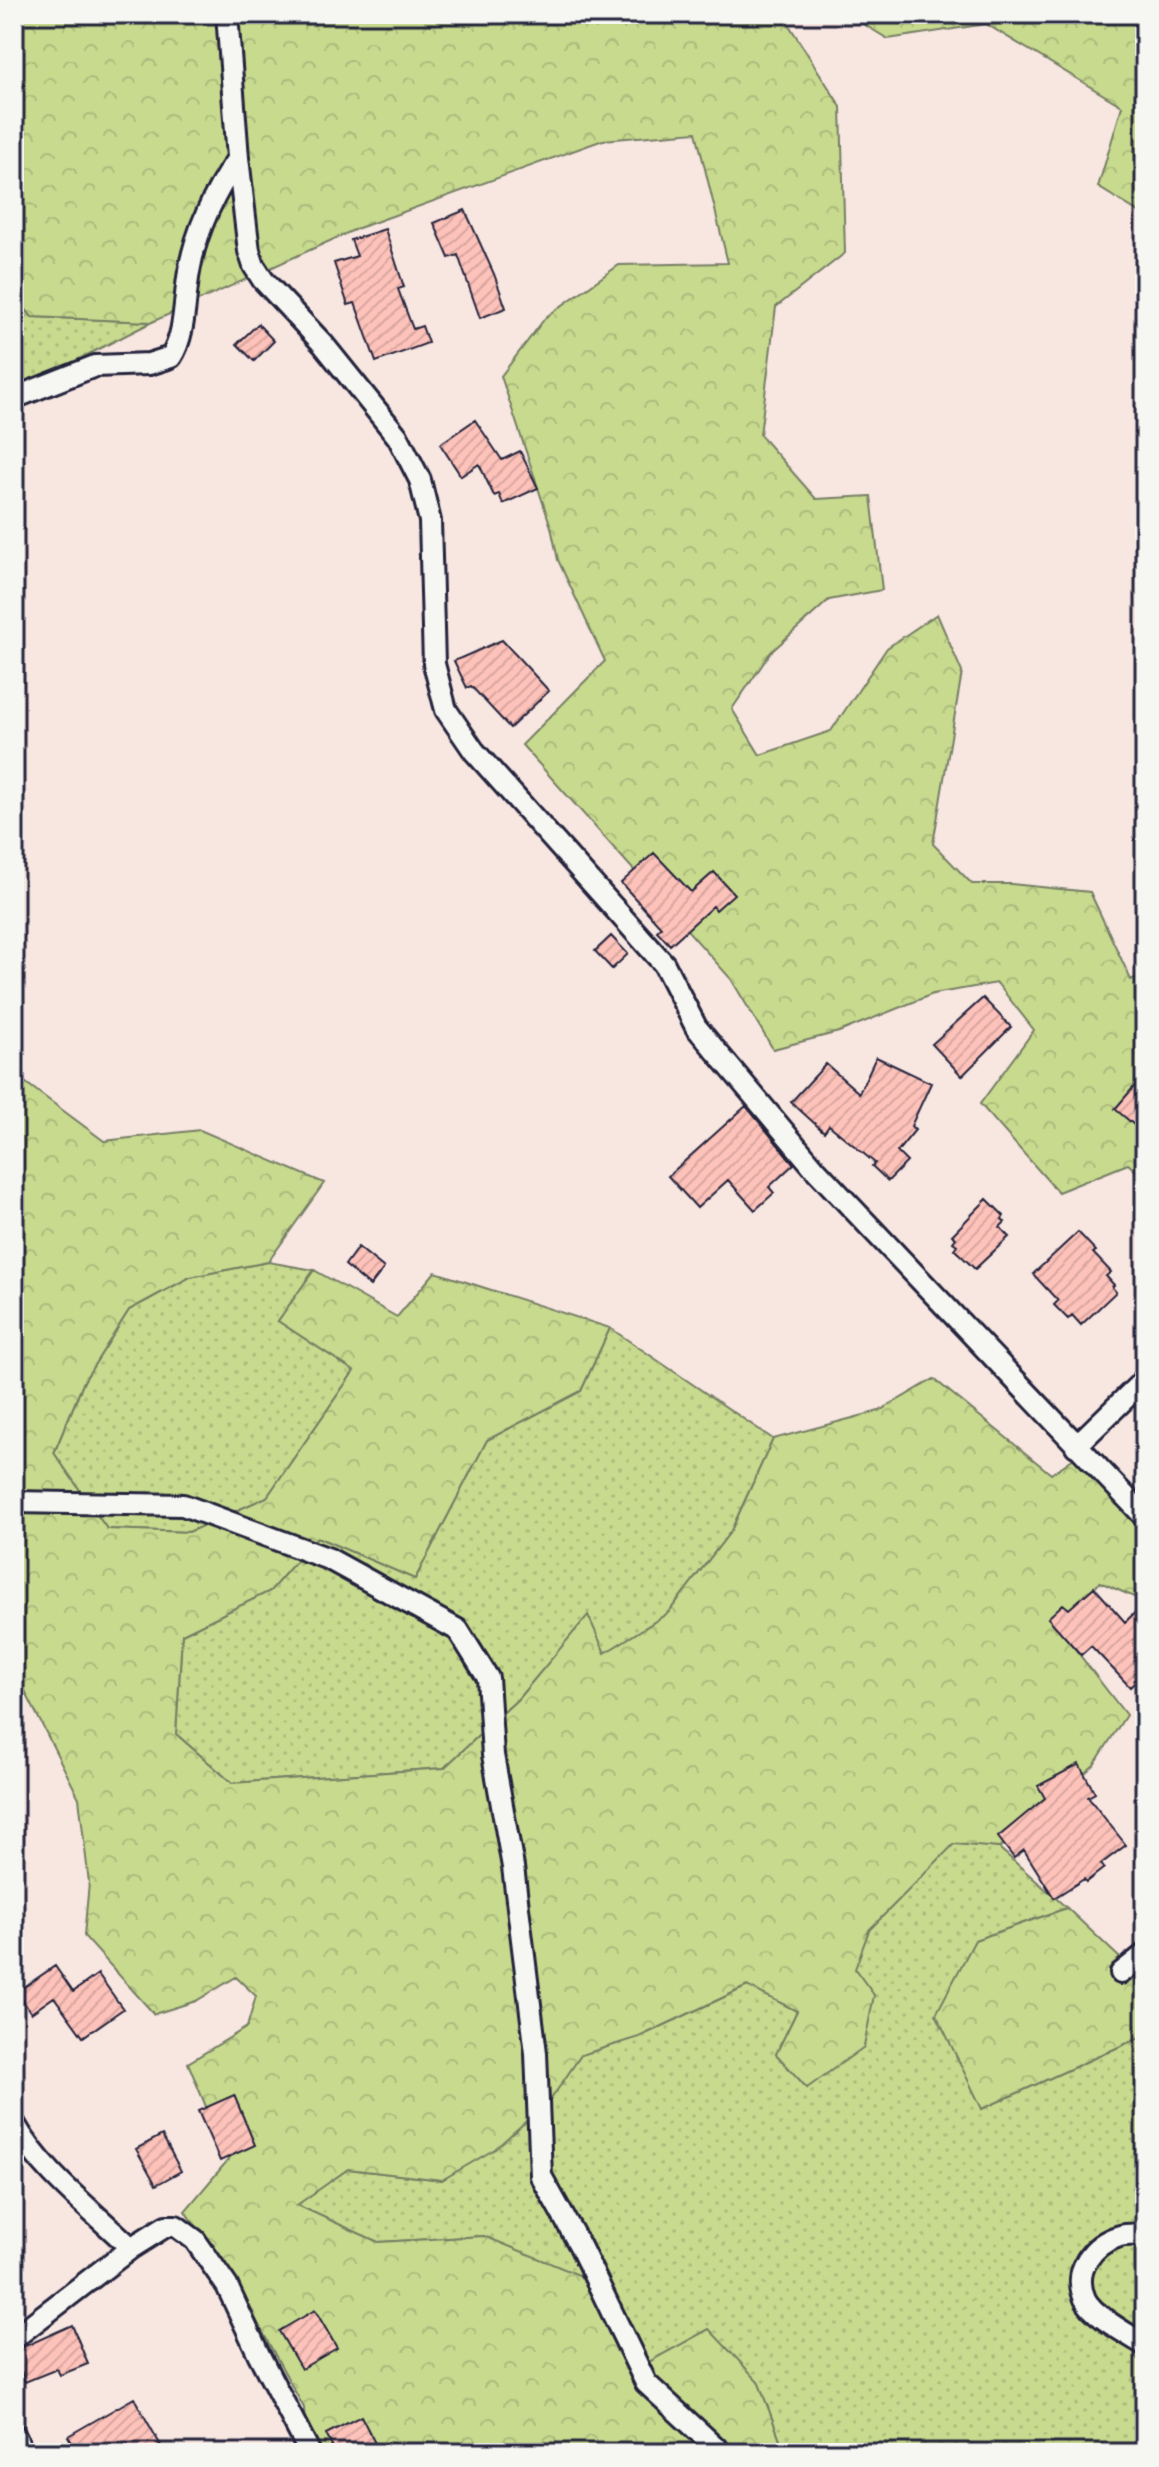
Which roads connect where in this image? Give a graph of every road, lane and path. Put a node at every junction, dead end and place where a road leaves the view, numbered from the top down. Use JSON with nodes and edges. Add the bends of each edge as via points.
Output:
{"nodes":[{"id":1,"x":227,"y":14,"type":"edge"},
{"id":2,"x":238,"y":158,"type":"junction"},
{"id":3,"x":14,"y":398,"type":"edge"},
{"id":4,"x":1145,"y":1379,"type":"edge"},
{"id":5,"x":1076,"y":1446,"type":"junction"},
{"id":6,"x":14,"y":1502,"type":"edge"},
{"id":7,"x":1145,"y":1517,"type":"edge"},
{"id":8,"x":1145,"y":1954,"type":"edge"},
{"id":9,"x":1121,"y":1973,"type":"dead end"},
{"id":10,"x":14,"y":2123,"type":"edge"},
{"id":11,"x":1145,"y":2234,"type":"edge"},
{"id":12,"x":131,"y":2248,"type":"junction"},
{"id":13,"x":14,"y":2338,"type":"edge"},
{"id":14,"x":1145,"y":2345,"type":"edge"},
{"id":15,"x":14,"y":2434,"type":"edge"},
{"id":16,"x":23,"y":2453,"type":"edge"},
{"id":17,"x":310,"y":2453,"type":"edge"},
{"id":18,"x":722,"y":2453,"type":"edge"}],
"edges":[{"from":1,"to":2,"type":"street"},
{"from":2,"to":3,"type":"street","via":[[206,212],[171,357],[149,364],[95,366]]},
{"from":2,"to":5,"type":"street","via":[[254,266],[398,437],[420,480],[430,521],[434,664],[446,710],[460,732],[664,964],[696,1027],[817,1171]]},
{"from":4,"to":5,"type":"street"},
{"from":5,"to":7,"type":"street"},
{"from":6,"to":18,"type":"street","via":[[183,1505],[329,1559],[458,1630],[488,1678],[493,1755],[536,2053],[541,2176],[646,2383]]},
{"from":8,"to":9,"type":"street"},
{"from":10,"to":12,"type":"street","via":[[35,2153]]},
{"from":11,"to":14,"type":"street","via":[[1104,2243],[1086,2258],[1081,2276],[1085,2300]]},
{"from":12,"to":13,"type":"street"},
{"from":12,"to":17,"type":"street","via":[[166,2226],[176,2226],[195,2240],[227,2286]]},
{"from":15,"to":16,"type":"street"}]}
